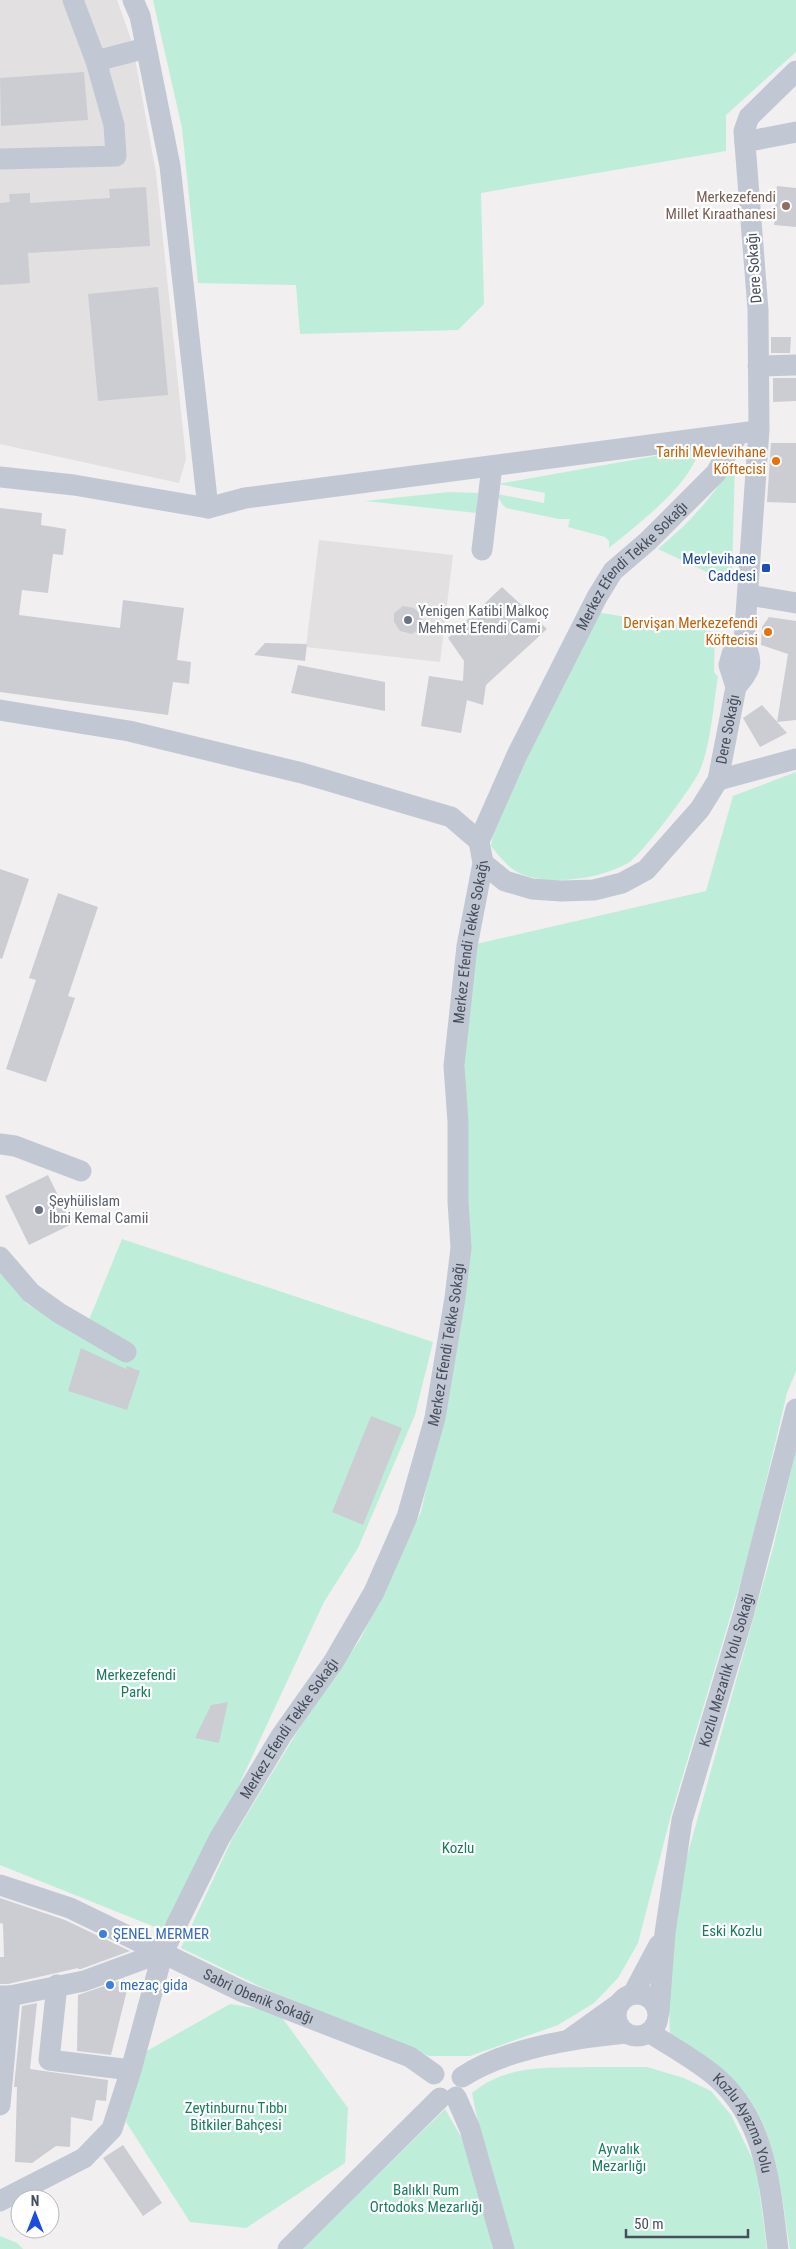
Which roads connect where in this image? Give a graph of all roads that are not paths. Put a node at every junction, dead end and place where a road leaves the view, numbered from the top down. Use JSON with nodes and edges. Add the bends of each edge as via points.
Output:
{"nodes":[{"id":1,"x":73,"y":0,"type":"edge"},
{"id":2,"x":133,"y":0,"type":"edge"},
{"id":3,"x":146,"y":48,"type":"junction"},
{"id":4,"x":96,"y":61,"type":"junction"},
{"id":5,"x":796,"y":71,"type":"edge"},
{"id":6,"x":796,"y":86,"type":"edge"},
{"id":7,"x":758,"y":108,"type":"junction"},
{"id":8,"x":796,"y":132,"type":"edge"},
{"id":9,"x":745,"y":142,"type":"junction"},
{"id":10,"x":0,"y":159,"type":"edge"},
{"id":11,"x":796,"y":365,"type":"edge"},
{"id":12,"x":758,"y":366,"type":"junction"},
{"id":13,"x":759,"y":430,"type":"junction"},
{"id":14,"x":738,"y":434,"type":"junction"},
{"id":15,"x":0,"y":463,"type":"edge"},
{"id":16,"x":492,"y":466,"type":"junction"},
{"id":17,"x":0,"y":477,"type":"edge"},
{"id":18,"x":74,"y":485,"type":"junction"},
{"id":19,"x":208,"y":508,"type":"junction"},
{"id":20,"x":482,"y":550,"type":"dead end"},
{"id":21,"x":749,"y":595,"type":"junction"},
{"id":22,"x":796,"y":604,"type":"edge"},
{"id":23,"x":0,"y":710,"type":"edge"},
{"id":24,"x":796,"y":759,"type":"edge"},
{"id":25,"x":718,"y":780,"type":"junction"},
{"id":26,"x":479,"y":841,"type":"junction"},
{"id":27,"x":482,"y":863,"type":"junction"},
{"id":28,"x":0,"y":1144,"type":"edge"},
{"id":29,"x":80,"y":1171,"type":"dead end"},
{"id":30,"x":0,"y":1257,"type":"edge"},
{"id":31,"x":126,"y":1352,"type":"dead end"},
{"id":32,"x":796,"y":1409,"type":"edge"},
{"id":33,"x":0,"y":1886,"type":"edge"},
{"id":34,"x":665,"y":1933,"type":"junction"},
{"id":35,"x":163,"y":1952,"type":"junction"},
{"id":36,"x":57,"y":1985,"type":"junction"},
{"id":37,"x":5,"y":1996,"type":"edge"},
{"id":38,"x":626,"y":1999,"type":"junction"},
{"id":39,"x":659,"y":2012,"type":"junction"},
{"id":40,"x":626,"y":2033,"type":"junction"},
{"id":41,"x":650,"y":2033,"type":"junction"},
{"id":42,"x":569,"y":2039,"type":"junction"},
{"id":43,"x":131,"y":2070,"type":"junction"},
{"id":44,"x":434,"y":2074,"type":"junction"},
{"id":45,"x":453,"y":2091,"type":"junction"},
{"id":46,"x":0,"y":2105,"type":"edge"},
{"id":47,"x":0,"y":2201,"type":"edge"},
{"id":48,"x":288,"y":2249,"type":"edge"},
{"id":49,"x":504,"y":2249,"type":"edge"},
{"id":50,"x":778,"y":2249,"type":"edge"}],
"edges":[{"from":1,"to":4,"type":"street"},
{"from":2,"to":3,"type":"street","via":[[140,16]]},
{"from":3,"to":4,"type":"street"},
{"from":3,"to":19,"type":"street","via":[[170,166]]},
{"from":4,"to":10,"type":"street","via":[[114,125],[116,156]]},
{"from":5,"to":7,"type":"street","name":"Dere Sokağı"},
{"from":6,"to":7,"type":"street"},
{"from":7,"to":9,"type":"street","name":"Dere Sokağı","via":[[749,117],[744,131]]},
{"from":8,"to":9,"type":"street"},
{"from":9,"to":12,"type":"street","name":"Dere Sokağı","via":[[758,310]]},
{"from":11,"to":12,"type":"street"},
{"from":12,"to":13,"type":"street","name":"Dere Sokağı"},
{"from":13,"to":14,"type":"street"},
{"from":13,"to":21,"type":"street","name":"Dere Sokağı"},
{"from":14,"to":16,"type":"street"},
{"from":14,"to":26,"type":"street","name":"Merkez Efendi Tekke Sokağı","via":[[716,473],[648,541],[613,570],[517,755]]},
{"from":15,"to":18,"type":"street"},
{"from":16,"to":19,"type":"street","via":[[245,498]]},
{"from":16,"to":20,"type":"street"},
{"from":17,"to":18,"type":"street"},
{"from":18,"to":19,"type":"street"},
{"from":21,"to":22,"type":"street"},
{"from":21,"to":25,"type":"street","name":"Dere Sokağı","via":[[744,643],[751,655],[751,663],[736,687]]},
{"from":23,"to":26,"type":"street","via":[[129,731],[302,773],[450,818]]},
{"from":24,"to":25,"type":"street"},
{"from":25,"to":27,"type":"street","name":"Dere Sokağı","via":[[700,809],[646,870],[622,883],[594,890],[532,889],[505,880]]},
{"from":26,"to":27,"type":"street","name":"Merkez Efendi Tekke Sokağı"},
{"from":27,"to":35,"type":"street","name":"Merkez Efendi Tekke Sokağı","via":[[468,946],[454,1066],[461,1248],[435,1418],[407,1517],[374,1592],[334,1661],[281,1736],[219,1840]]},
{"from":28,"to":29,"type":"street","via":[[15,1146]]},
{"from":30,"to":31,"type":"street","via":[[31,1293]]},
{"from":32,"to":34,"type":"street","name":"Kozlu Mezarlık Yolu Sokağı","via":[[744,1612],[682,1820]]},
{"from":33,"to":35,"type":"street","name":"Sabri Obenik Sokağı","via":[[70,1908]]},
{"from":34,"to":38,"type":"street","via":[[650,1965]]},
{"from":34,"to":39,"type":"street"},
{"from":35,"to":36,"type":"street","via":[[84,1981]]},
{"from":35,"to":43,"type":"street","name":"Merkez Efendi Tekke Sokağı"},
{"from":35,"to":44,"type":"street","name":"Sabri Obenik Sokağı","via":[[243,1992],[410,2057]]},
{"from":36,"to":37,"type":"street"},
{"from":36,"to":43,"type":"street","via":[[49,2060]]},
{"from":37,"to":46,"type":"street"},
{"from":38,"to":39,"type":"street","via":[[640,1994],[652,2000]]},
{"from":38,"to":40,"type":"street","via":[[616,2016]]},
{"from":38,"to":42,"type":"street"},
{"from":39,"to":41,"type":"street","via":[[657,2024]]},
{"from":40,"to":41,"type":"street","via":[[638,2036]]},
{"from":40,"to":42,"type":"street"},
{"from":41,"to":50,"type":"street","name":"Kozlu Ayazma Yolu","via":[[717,2078],[751,2120],[766,2164]]},
{"from":42,"to":45,"type":"street","via":[[476,2068]]},
{"from":43,"to":47,"type":"street","name":"Merkez Efendi Tekke Sokağı","via":[[112,2129],[84,2158]]},
{"from":44,"to":45,"type":"street","via":[[430,2085],[435,2095]]},
{"from":44,"to":45,"type":"street","via":[[440,2069],[454,2069]]},
{"from":45,"to":48,"type":"street"},
{"from":45,"to":49,"type":"street","via":[[472,2138]]}]}
